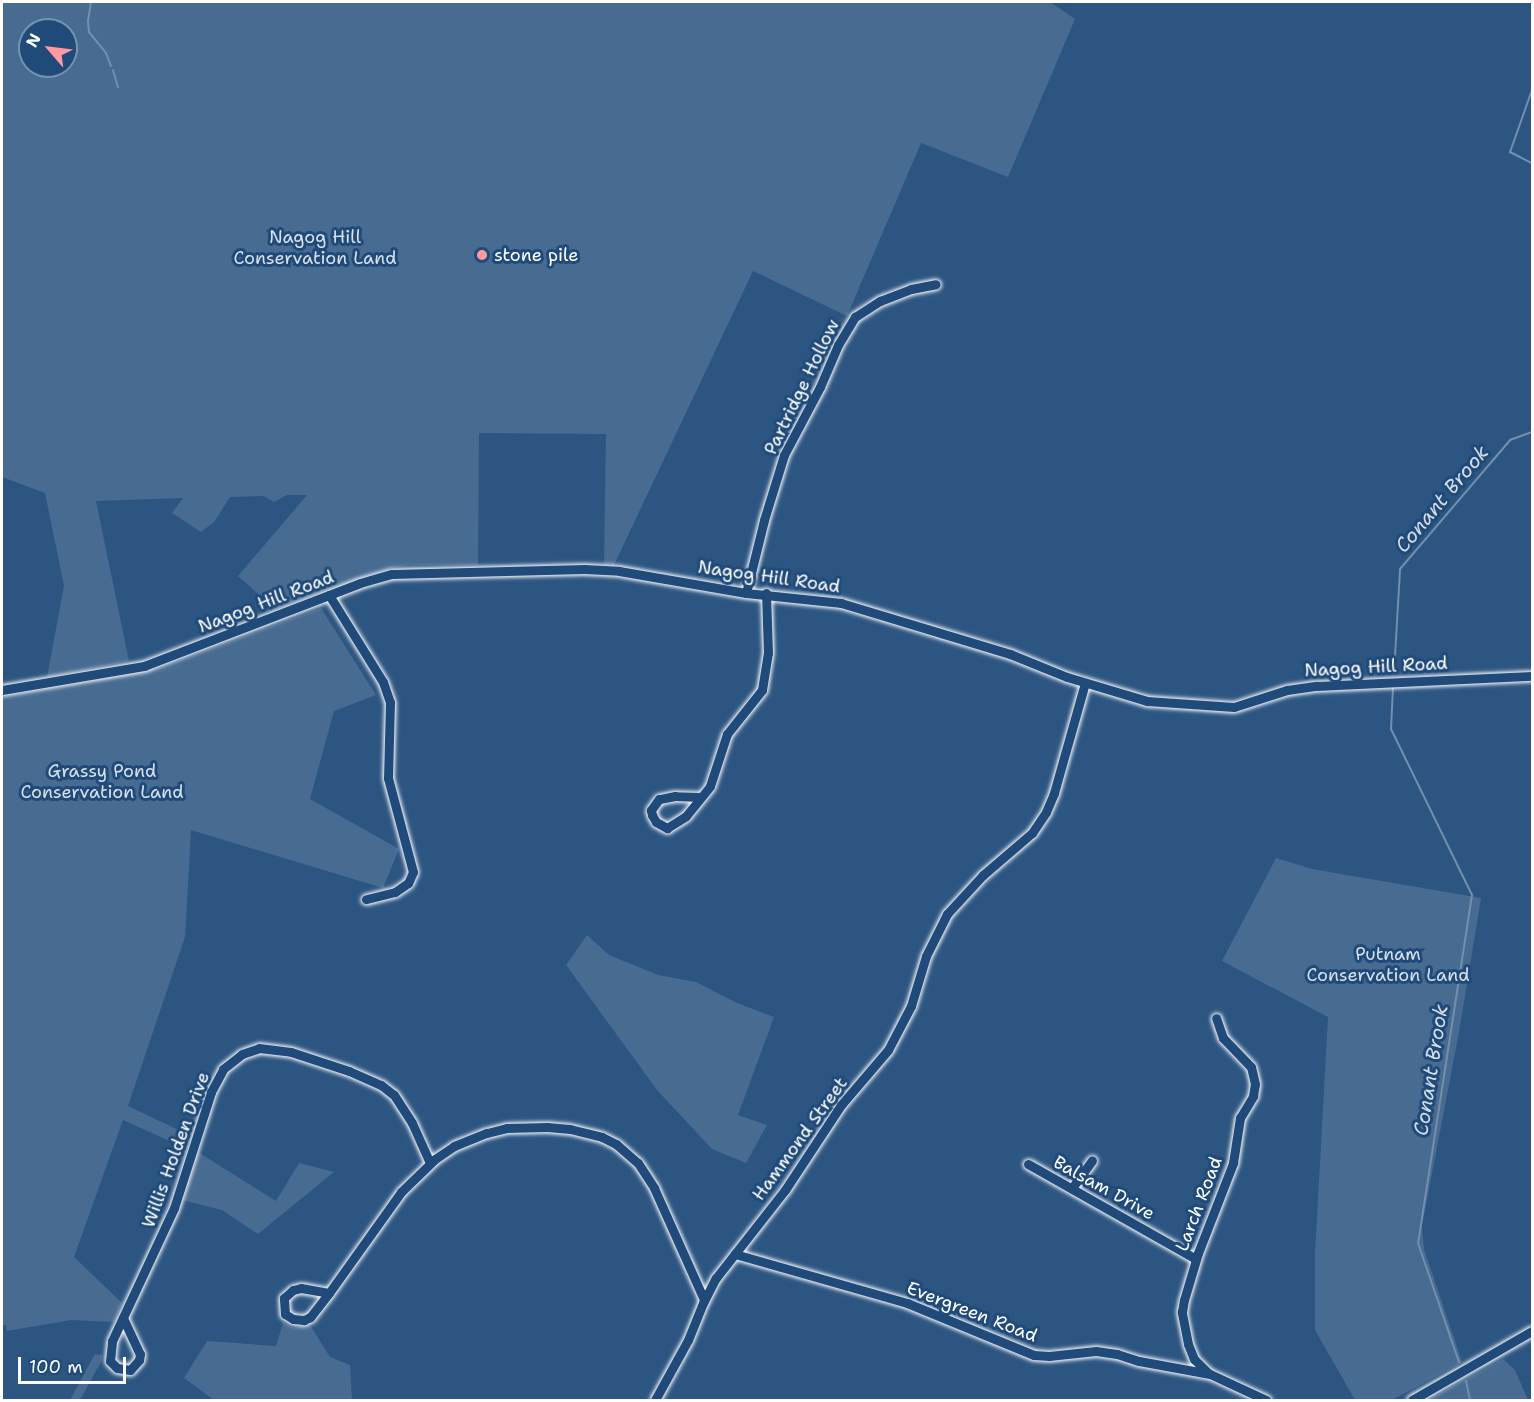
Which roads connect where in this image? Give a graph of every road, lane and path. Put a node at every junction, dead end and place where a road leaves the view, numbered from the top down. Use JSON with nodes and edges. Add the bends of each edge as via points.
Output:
{"nodes":[{"id":1,"x":936,"y":284,"type":"dead end"},
{"id":2,"x":746,"y":593,"type":"junction"},
{"id":3,"x":766,"y":593,"type":"junction"},
{"id":4,"x":329,"y":596,"type":"junction"},
{"id":5,"x":1533,"y":676,"type":"edge"},
{"id":6,"x":1085,"y":683,"type":"junction"},
{"id":7,"x":2,"y":690,"type":"edge"},
{"id":8,"x":700,"y":797,"type":"junction"},
{"id":9,"x":366,"y":899,"type":"dead end"},
{"id":10,"x":1216,"y":1018,"type":"dead end"},
{"id":11,"x":1092,"y":1160,"type":"dead end"},
{"id":12,"x":430,"y":1163,"type":"junction"},
{"id":13,"x":1028,"y":1164,"type":"dead end"},
{"id":14,"x":1072,"y":1188,"type":"junction"},
{"id":15,"x":735,"y":1254,"type":"junction"},
{"id":16,"x":1196,"y":1259,"type":"junction"},
{"id":17,"x":329,"y":1293,"type":"junction"},
{"id":18,"x":704,"y":1300,"type":"junction"},
{"id":19,"x":123,"y":1318,"type":"junction"},
{"id":20,"x":1533,"y":1331,"type":"edge"},
{"id":21,"x":1209,"y":1374,"type":"junction"},
{"id":22,"x":655,"y":1401,"type":"edge"},
{"id":23,"x":1266,"y":1401,"type":"edge"},
{"id":24,"x":1412,"y":1401,"type":"edge"}],
"edges":[{"from":1,"to":2,"type":"street","name":"Partridge Hollow","via":[[911,289],[855,317],[784,455]]},
{"from":2,"to":3,"type":"street","name":"Nagog Hill Road"},
{"from":2,"to":4,"type":"street","name":"Nagog Hill Road","via":[[584,569],[392,574]]},
{"from":3,"to":6,"type":"street","name":"Nagog Hill Road","via":[[841,603],[874,612],[1010,654]]},
{"from":3,"to":8,"type":"street","via":[[765,681],[749,709],[727,734],[711,786]]},
{"from":4,"to":7,"type":"street","name":"Nagog Hill Road","via":[[144,666]]},
{"from":4,"to":9,"type":"street","via":[[382,682],[390,702],[388,777],[413,872],[408,883],[395,892]]},
{"from":5,"to":6,"type":"street","name":"Nagog Hill Road","via":[[1317,686],[1287,690],[1234,707],[1147,701]]},
{"from":6,"to":15,"type":"street","name":"Hammond Street","via":[[1046,812],[1032,833],[983,875],[947,914],[926,956],[911,1006],[888,1050],[841,1105],[785,1190]]},
{"from":8,"to":8,"type":"street","via":[[659,799],[652,815],[667,828],[686,816]]},
{"from":10,"to":16,"type":"street","name":"Larch Road","via":[[1223,1038],[1251,1067],[1256,1084],[1239,1122],[1233,1162]]},
{"from":11,"to":14,"type":"street"},
{"from":12,"to":17,"type":"street","via":[[401,1192]]},
{"from":12,"to":18,"type":"street","via":[[468,1139],[507,1128],[570,1129],[616,1144],[638,1163],[654,1188]]},
{"from":12,"to":19,"type":"street","name":"Willis Holden Drive","via":[[412,1123],[394,1095],[381,1085],[291,1052],[259,1048],[242,1054],[224,1069],[211,1092],[174,1208]]},
{"from":13,"to":14,"type":"street","name":"Balsam Drive"},
{"from":14,"to":16,"type":"street","name":"Balsam Drive"},
{"from":15,"to":18,"type":"street","name":"Hammond Street"},
{"from":15,"to":21,"type":"street","name":"Evergreen Road","via":[[907,1303],[1034,1355],[1096,1351]]},
{"from":16,"to":21,"type":"street","name":"Larch Road","via":[[1182,1312],[1194,1359]]},
{"from":17,"to":17,"type":"street","via":[[304,1320],[285,1314],[284,1298],[293,1290]]},
{"from":18,"to":22,"type":"street","name":"Hammond Street","via":[[688,1340]]},
{"from":19,"to":19,"type":"street","name":"Willis Holden Drive","via":[[140,1354],[130,1370],[117,1368],[110,1361],[112,1341]]},
{"from":20,"to":24,"type":"street"},
{"from":21,"to":23,"type":"street","name":"Evergreen Road"}]}
